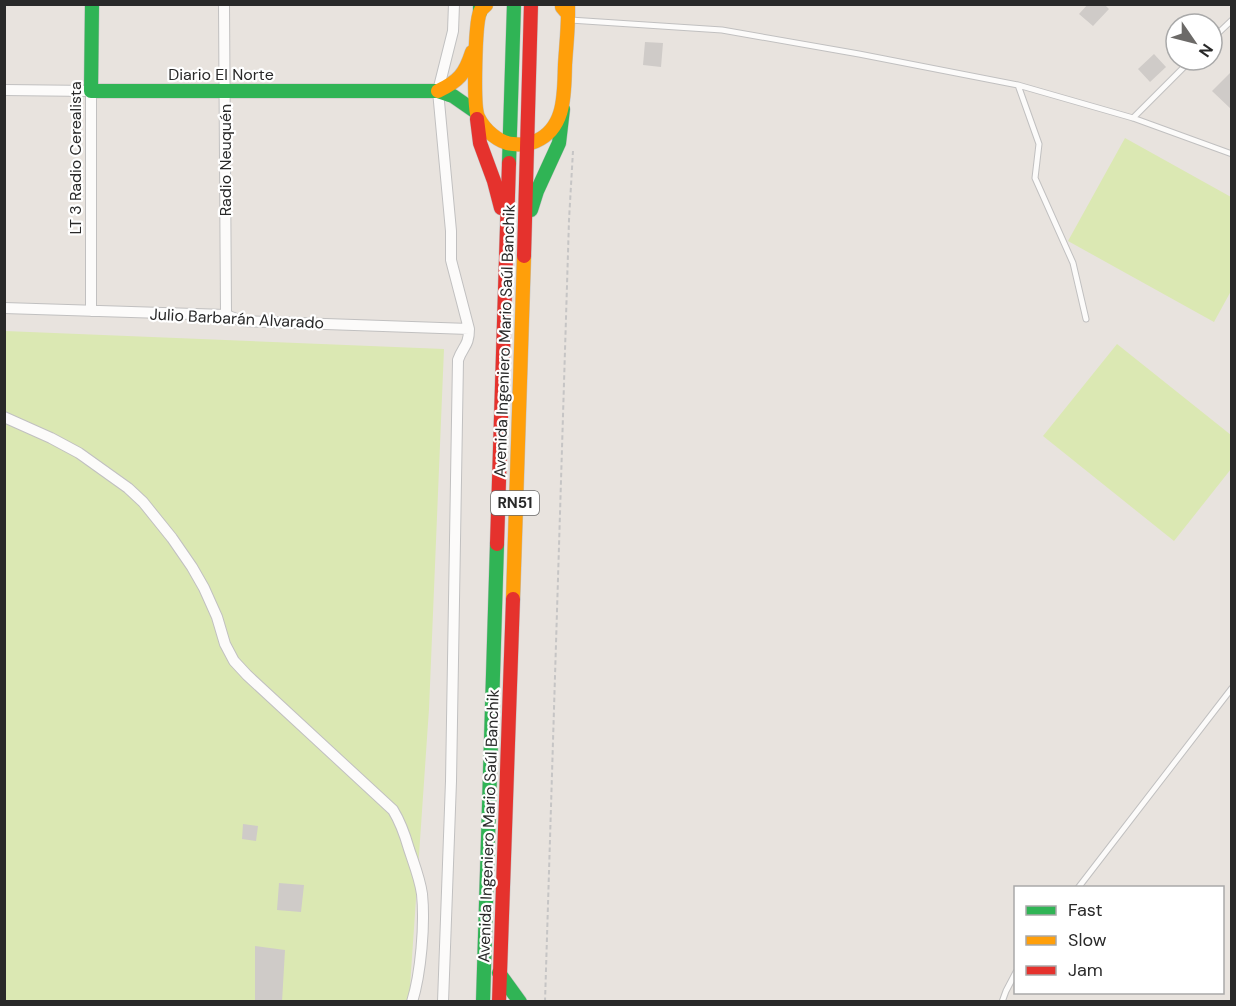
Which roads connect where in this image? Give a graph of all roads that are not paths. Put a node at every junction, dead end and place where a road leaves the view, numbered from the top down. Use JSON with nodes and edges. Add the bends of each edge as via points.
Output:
{"nodes":[{"id":1,"x":92,"y":4,"type":"edge"},
{"id":2,"x":224,"y":4,"type":"edge"},
{"id":3,"x":454,"y":4,"type":"edge"},
{"id":4,"x":514,"y":4,"type":"edge"},
{"id":5,"x":531,"y":4,"type":"edge"},
{"id":6,"x":482,"y":7,"type":"edge"},
{"id":7,"x":566,"y":11,"type":"edge"},
{"id":8,"x":476,"y":44,"type":"junction"},
{"id":9,"x":1179,"y":72,"type":"edge"},
{"id":10,"x":1018,"y":85,"type":"junction"},
{"id":11,"x":4,"y":90,"type":"edge"},
{"id":12,"x":225,"y":90,"type":"junction"},
{"id":13,"x":91,"y":91,"type":"junction"},
{"id":14,"x":438,"y":91,"type":"junction"},
{"id":15,"x":563,"y":109,"type":"junction"},
{"id":16,"x":477,"y":116,"type":"junction"},
{"id":17,"x":1132,"y":118,"type":"junction"},
{"id":18,"x":509,"y":144,"type":"junction"},
{"id":19,"x":528,"y":144,"type":"junction"},
{"id":20,"x":1232,"y":154,"type":"edge"},
{"id":21,"x":506,"y":228,"type":"junction"},
{"id":22,"x":524,"y":236,"type":"junction"},
{"id":23,"x":4,"y":308,"type":"edge"},
{"id":24,"x":91,"y":311,"type":"junction"},
{"id":25,"x":226,"y":315,"type":"junction"},
{"id":26,"x":1086,"y":319,"type":"dead end"},
{"id":27,"x":469,"y":329,"type":"junction"},
{"id":28,"x":4,"y":417,"type":"edge"},
{"id":29,"x":1232,"y":688,"type":"edge"},
{"id":30,"x":1080,"y":886,"type":"edge"},
{"id":31,"x":500,"y":974,"type":"junction"},
{"id":32,"x":1014,"y":976,"type":"edge"},
{"id":33,"x":412,"y":1002,"type":"edge"},
{"id":34,"x":443,"y":1002,"type":"edge"},
{"id":35,"x":483,"y":1002,"type":"edge"},
{"id":36,"x":499,"y":1002,"type":"edge"},
{"id":37,"x":520,"y":1002,"type":"edge"},
{"id":38,"x":1002,"y":1002,"type":"edge"}],
"edges":[{"from":1,"to":13,"type":"main road","name":"LT 3 Radio Cerealista"},
{"from":2,"to":12,"type":"street","name":"Radio Neuquén"},
{"from":3,"to":14,"type":"street","via":[[453,31]]},
{"from":4,"to":18,"type":"main road","name":"Avenida Ingeniero Mario Saúl Banchik","number":"RN51"},
{"from":5,"to":19,"type":"main road","name":"Avenida Ingeniero Mario Saúl Banchik","number":"RN51"},
{"from":6,"to":8,"type":"main road"},
{"from":7,"to":10,"type":"lane","via":[[722,30]]},
{"from":7,"to":15,"type":"main road"},
{"from":8,"to":14,"type":"main road","via":[[460,78]]},
{"from":8,"to":16,"type":"main road"},
{"from":9,"to":17,"type":"lane"},
{"from":10,"to":17,"type":"lane"},
{"from":10,"to":26,"type":"lane","via":[[1039,144],[1035,178],[1073,263]]},
{"from":11,"to":13,"type":"street","name":"Diario El Norte"},
{"from":12,"to":13,"type":"main road","name":"Diario El Norte"},
{"from":12,"to":14,"type":"main road","name":"Diario El Norte"},
{"from":12,"to":25,"type":"street","name":"Radio Neuquén"},
{"from":13,"to":24,"type":"street","name":"LT 3 Radio Cerealista"},
{"from":14,"to":16,"type":"main road","via":[[453,96]]},
{"from":14,"to":27,"type":"street","via":[[452,231],[451,260]]},
{"from":15,"to":19,"type":"main road","via":[[551,131]]},
{"from":15,"to":22,"type":"main road","via":[[560,143],[537,192]]},
{"from":16,"to":18,"type":"main road","via":[[495,136]]},
{"from":16,"to":21,"type":"main road","via":[[480,143]]},
{"from":17,"to":20,"type":"lane"},
{"from":18,"to":19,"type":"main road"},
{"from":18,"to":21,"type":"main road","name":"Avenida Ingeniero Mario Saúl Banchik","number":"RN51"},
{"from":19,"to":22,"type":"main road","name":"Avenida Ingeniero Mario Saúl Banchik","number":"RN51"},
{"from":21,"to":35,"type":"main road","name":"Avenida Ingeniero Mario Saúl Banchik","number":"RN51"},
{"from":22,"to":31,"type":"main road","name":"Avenida Ingeniero Mario Saúl Banchik","number":"RN51"},
{"from":23,"to":24,"type":"street","name":"Julio Barbarán Alvarado"},
{"from":24,"to":25,"type":"street","name":"Julio Barbarán Alvarado"},
{"from":25,"to":27,"type":"street","name":"Julio Barbarán Alvarado","via":[[242,321]]},
{"from":27,"to":34,"type":"street","via":[[469,340],[458,360],[452,782]]},
{"from":28,"to":33,"type":"street","via":[[79,453],[143,502],[204,588],[234,662],[393,810],[403,829],[422,894],[420,955]]},
{"from":29,"to":30,"type":"lane"},
{"from":31,"to":36,"type":"main road","name":"Avenida Ingeniero Mario Saúl Banchik","number":"RN51"},
{"from":31,"to":37,"type":"main road"},
{"from":32,"to":38,"type":"lane"}]}
